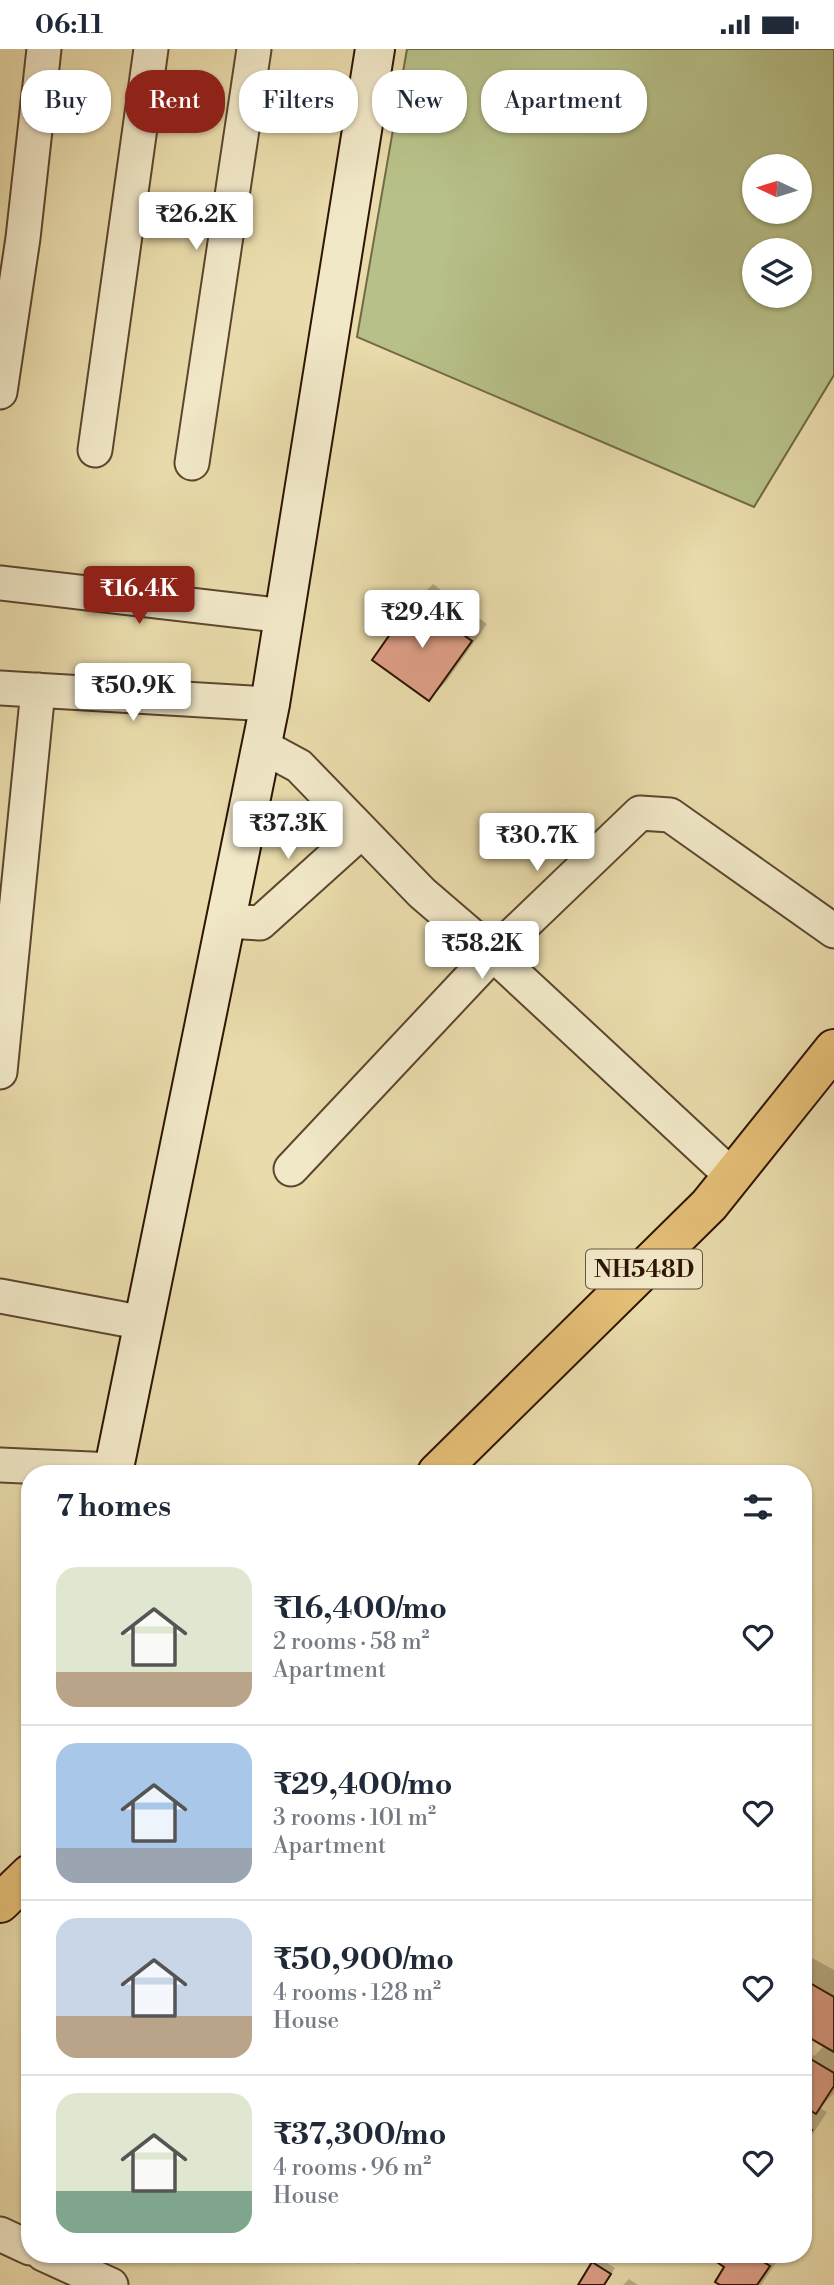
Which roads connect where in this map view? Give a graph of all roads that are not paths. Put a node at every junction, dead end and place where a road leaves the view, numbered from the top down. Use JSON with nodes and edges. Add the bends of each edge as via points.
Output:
{"nodes":[{"id":1,"x":44,"y":49,"type":"edge"},
{"id":2,"x":151,"y":49,"type":"edge"},
{"id":3,"x":254,"y":49,"type":"edge"},
{"id":4,"x":375,"y":49,"type":"edge"},
{"id":5,"x":0,"y":392,"type":"edge"},
{"id":6,"x":95,"y":450,"type":"dead end"},
{"id":7,"x":192,"y":463,"type":"dead end"},
{"id":8,"x":0,"y":583,"type":"edge"},
{"id":9,"x":285,"y":616,"type":"junction"},
{"id":10,"x":0,"y":688,"type":"edge"},
{"id":11,"x":38,"y":690,"type":"junction"},
{"id":12,"x":270,"y":704,"type":"junction"},
{"id":13,"x":262,"y":746,"type":"junction"},
{"id":14,"x":361,"y":832,"type":"junction"},
{"id":15,"x":226,"y":921,"type":"junction"},
{"id":16,"x":834,"y":931,"type":"edge"},
{"id":17,"x":493,"y":954,"type":"junction"},
{"id":18,"x":834,"y":1049,"type":"edge"},
{"id":19,"x":0,"y":1072,"type":"edge"},
{"id":20,"x":291,"y":1169,"type":"dead end"},
{"id":21,"x":732,"y":1176,"type":"junction"},
{"id":22,"x":0,"y":1296,"type":"edge"},
{"id":23,"x":144,"y":1323,"type":"junction"},
{"id":24,"x":0,"y":1465,"type":"edge"},
{"id":25,"x":114,"y":1465,"type":"edge"},
{"id":26,"x":445,"y":1465,"type":"edge"},
{"id":27,"x":21,"y":1466,"type":"edge"},
{"id":28,"x":21,"y":1883,"type":"edge"},
{"id":29,"x":0,"y":1903,"type":"edge"},
{"id":30,"x":0,"y":2234,"type":"edge"},
{"id":31,"x":21,"y":2244,"type":"edge"},
{"id":32,"x":63,"y":2263,"type":"edge"},
{"id":33,"x":111,"y":2285,"type":"edge"}],
"edges":[{"from":1,"to":5,"type":"street"},
{"from":2,"to":6,"type":"street"},
{"from":3,"to":7,"type":"street"},
{"from":4,"to":9,"type":"street"},
{"from":8,"to":9,"type":"street"},
{"from":9,"to":12,"type":"street"},
{"from":10,"to":11,"type":"street"},
{"from":11,"to":12,"type":"street"},
{"from":11,"to":19,"type":"street"},
{"from":12,"to":13,"type":"street"},
{"from":13,"to":14,"type":"street","via":[[299,766]]},
{"from":13,"to":15,"type":"street"},
{"from":14,"to":15,"type":"street","via":[[260,923]]},
{"from":14,"to":17,"type":"street"},
{"from":15,"to":23,"type":"street"},
{"from":16,"to":17,"type":"street","via":[[670,815],[640,813]]},
{"from":17,"to":20,"type":"street"},
{"from":17,"to":21,"type":"street"},
{"from":18,"to":21,"type":"highway","number":"NH548D"},
{"from":21,"to":26,"type":"highway","number":"NH548D","via":[[709,1205]]},
{"from":22,"to":23,"type":"street"},
{"from":23,"to":25,"type":"street"},
{"from":24,"to":27,"type":"street"},
{"from":28,"to":29,"type":"highway"},
{"from":30,"to":31,"type":"street"},
{"from":32,"to":33,"type":"street"}]}
